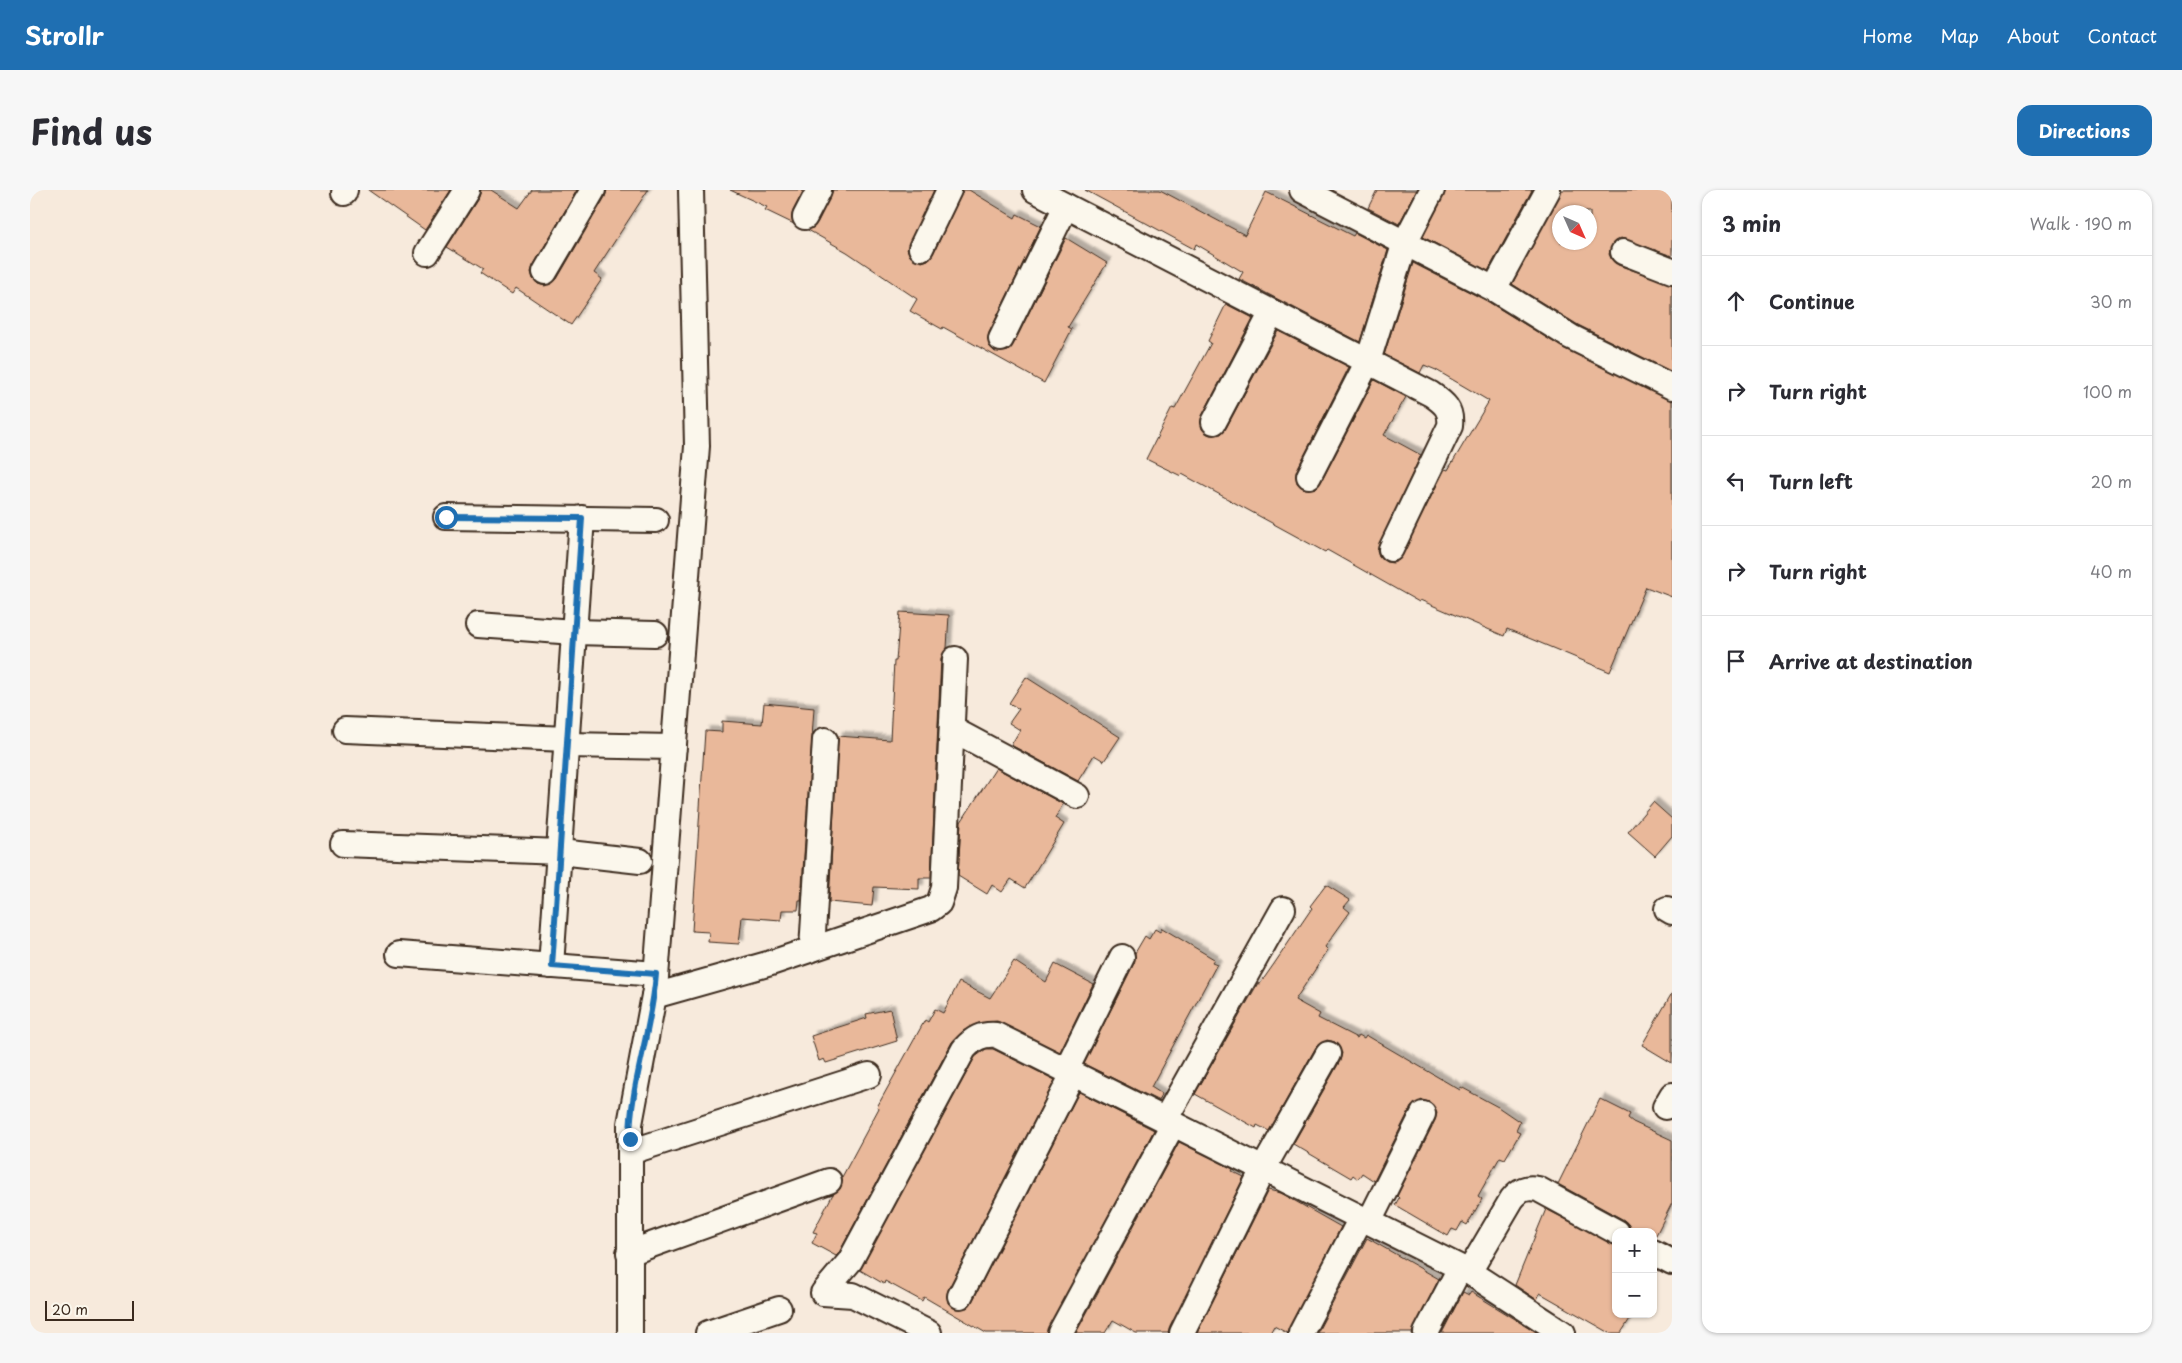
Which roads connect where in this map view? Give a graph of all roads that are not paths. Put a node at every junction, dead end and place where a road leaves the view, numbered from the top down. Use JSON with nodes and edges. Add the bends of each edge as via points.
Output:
{"nodes":[{"id":1,"x":467,"y":190,"type":"edge"},
{"id":2,"x":593,"y":190,"type":"edge"},
{"id":3,"x":691,"y":190,"type":"edge"},
{"id":4,"x":819,"y":190,"type":"edge"},
{"id":5,"x":949,"y":190,"type":"edge"},
{"id":6,"x":1035,"y":190,"type":"edge"},
{"id":7,"x":1302,"y":190,"type":"edge"},
{"id":8,"x":1432,"y":190,"type":"edge"},
{"id":9,"x":1548,"y":190,"type":"edge"},
{"id":10,"x":1066,"y":206,"type":"junction"},
{"id":11,"x":805,"y":216,"type":"dead end"},
{"id":12,"x":1405,"y":242,"type":"junction"},
{"id":13,"x":921,"y":248,"type":"dead end"},
{"id":14,"x":427,"y":252,"type":"dead end"},
{"id":15,"x":1623,"y":252,"type":"dead end"},
{"id":16,"x":1672,"y":271,"type":"edge"},
{"id":17,"x":545,"y":272,"type":"dead end"},
{"id":18,"x":1494,"y":289,"type":"junction"},
{"id":19,"x":1272,"y":312,"type":"junction"},
{"id":20,"x":1001,"y":339,"type":"dead end"},
{"id":21,"x":1368,"y":361,"type":"junction"},
{"id":22,"x":1672,"y":387,"type":"edge"},
{"id":23,"x":1214,"y":422,"type":"dead end"},
{"id":24,"x":1309,"y":476,"type":"dead end"},
{"id":25,"x":446,"y":517,"type":"dead end"},
{"id":26,"x":582,"y":518,"type":"junction"},
{"id":27,"x":656,"y":520,"type":"dead end"},
{"id":28,"x":1391,"y":549,"type":"dead end"},
{"id":29,"x":478,"y":625,"type":"dead end"},
{"id":30,"x":574,"y":632,"type":"junction"},
{"id":31,"x":655,"y":634,"type":"dead end"},
{"id":32,"x":955,"y":659,"type":"dead end"},
{"id":33,"x":952,"y":728,"type":"junction"},
{"id":34,"x":345,"y":730,"type":"dead end"},
{"id":35,"x":825,"y":740,"type":"dead end"},
{"id":36,"x":567,"y":742,"type":"junction"},
{"id":37,"x":674,"y":747,"type":"junction"},
{"id":38,"x":1077,"y":796,"type":"dead end"},
{"id":39,"x":343,"y":844,"type":"dead end"},
{"id":40,"x":560,"y":852,"type":"junction"},
{"id":41,"x":640,"y":861,"type":"dead end"},
{"id":42,"x":1283,"y":909,"type":"dead end"},
{"id":43,"x":812,"y":949,"type":"junction"},
{"id":44,"x":399,"y":954,"type":"dead end"},
{"id":45,"x":1122,"y":957,"type":"dead end"},
{"id":46,"x":552,"y":966,"type":"junction"},
{"id":47,"x":655,"y":985,"type":"junction"},
{"id":48,"x":1328,"y":1054,"type":"dead end"},
{"id":49,"x":1069,"y":1072,"type":"junction"},
{"id":50,"x":869,"y":1075,"type":"dead end"},
{"id":51,"x":1423,"y":1114,"type":"dead end"},
{"id":52,"x":1169,"y":1122,"type":"junction"},
{"id":53,"x":630,"y":1152,"type":"junction"},
{"id":54,"x":1263,"y":1169,"type":"junction"},
{"id":55,"x":829,"y":1181,"type":"dead end"},
{"id":56,"x":1365,"y":1220,"type":"junction"},
{"id":57,"x":1612,"y":1229,"type":"edge"},
{"id":58,"x":629,"y":1253,"type":"junction"},
{"id":59,"x":1657,"y":1254,"type":"edge"},
{"id":60,"x":1672,"y":1262,"type":"edge"},
{"id":61,"x":1465,"y":1270,"type":"junction"},
{"id":62,"x":960,"y":1296,"type":"dead end"},
{"id":63,"x":779,"y":1309,"type":"dead end"},
{"id":64,"x":1553,"y":1330,"type":"edge"},
{"id":65,"x":630,"y":1333,"type":"edge"},
{"id":66,"x":708,"y":1333,"type":"edge"},
{"id":67,"x":929,"y":1333,"type":"edge"},
{"id":68,"x":1060,"y":1333,"type":"edge"},
{"id":69,"x":1182,"y":1333,"type":"edge"},
{"id":70,"x":1301,"y":1333,"type":"edge"},
{"id":71,"x":1426,"y":1333,"type":"edge"}],
"edges":[{"from":1,"to":14,"type":"street"},
{"from":2,"to":17,"type":"street"},
{"from":3,"to":37,"type":"street","via":[[698,433]]},
{"from":4,"to":11,"type":"street"},
{"from":5,"to":13,"type":"street"},
{"from":6,"to":10,"type":"street"},
{"from":7,"to":12,"type":"street"},
{"from":8,"to":12,"type":"street"},
{"from":9,"to":18,"type":"street"},
{"from":10,"to":19,"type":"street"},
{"from":10,"to":20,"type":"street"},
{"from":12,"to":18,"type":"street"},
{"from":12,"to":21,"type":"street"},
{"from":15,"to":16,"type":"street"},
{"from":18,"to":22,"type":"street","via":[[1571,337]]},
{"from":19,"to":21,"type":"street"},
{"from":19,"to":23,"type":"street"},
{"from":21,"to":24,"type":"street"},
{"from":21,"to":28,"type":"street","via":[[1431,394],[1446,404],[1451,415],[1450,426]]},
{"from":25,"to":26,"type":"street"},
{"from":26,"to":27,"type":"street"},
{"from":26,"to":30,"type":"street"},
{"from":29,"to":30,"type":"street"},
{"from":30,"to":31,"type":"street"},
{"from":30,"to":36,"type":"street"},
{"from":32,"to":33,"type":"street"},
{"from":33,"to":38,"type":"street"},
{"from":33,"to":43,"type":"street","via":[[944,888],[939,903]]},
{"from":34,"to":36,"type":"street"},
{"from":35,"to":43,"type":"street"},
{"from":36,"to":37,"type":"street"},
{"from":36,"to":40,"type":"street"},
{"from":37,"to":47,"type":"street"},
{"from":39,"to":40,"type":"street"},
{"from":40,"to":41,"type":"street"},
{"from":40,"to":46,"type":"street"},
{"from":42,"to":52,"type":"street"},
{"from":43,"to":47,"type":"street","via":[[771,963]]},
{"from":44,"to":46,"type":"street"},
{"from":45,"to":49,"type":"street"},
{"from":46,"to":47,"type":"street"},
{"from":47,"to":53,"type":"street","via":[[632,1108]]},
{"from":48,"to":54,"type":"street"},
{"from":49,"to":52,"type":"street"},
{"from":49,"to":62,"type":"street"},
{"from":49,"to":67,"type":"street","via":[[996,1035],[984,1034],[972,1039],[850,1261],[823,1293],[853,1295]]},
{"from":50,"to":53,"type":"street"},
{"from":51,"to":56,"type":"street"},
{"from":52,"to":54,"type":"street"},
{"from":52,"to":68,"type":"street"},
{"from":53,"to":58,"type":"street"},
{"from":54,"to":56,"type":"street"},
{"from":54,"to":69,"type":"street"},
{"from":55,"to":58,"type":"street"},
{"from":56,"to":61,"type":"street"},
{"from":56,"to":70,"type":"street"},
{"from":57,"to":61,"type":"street","via":[[1529,1187],[1519,1190],[1512,1199]]},
{"from":58,"to":65,"type":"street"},
{"from":59,"to":60,"type":"street"},
{"from":61,"to":64,"type":"street"},
{"from":61,"to":71,"type":"street"},
{"from":63,"to":66,"type":"street"}]}
